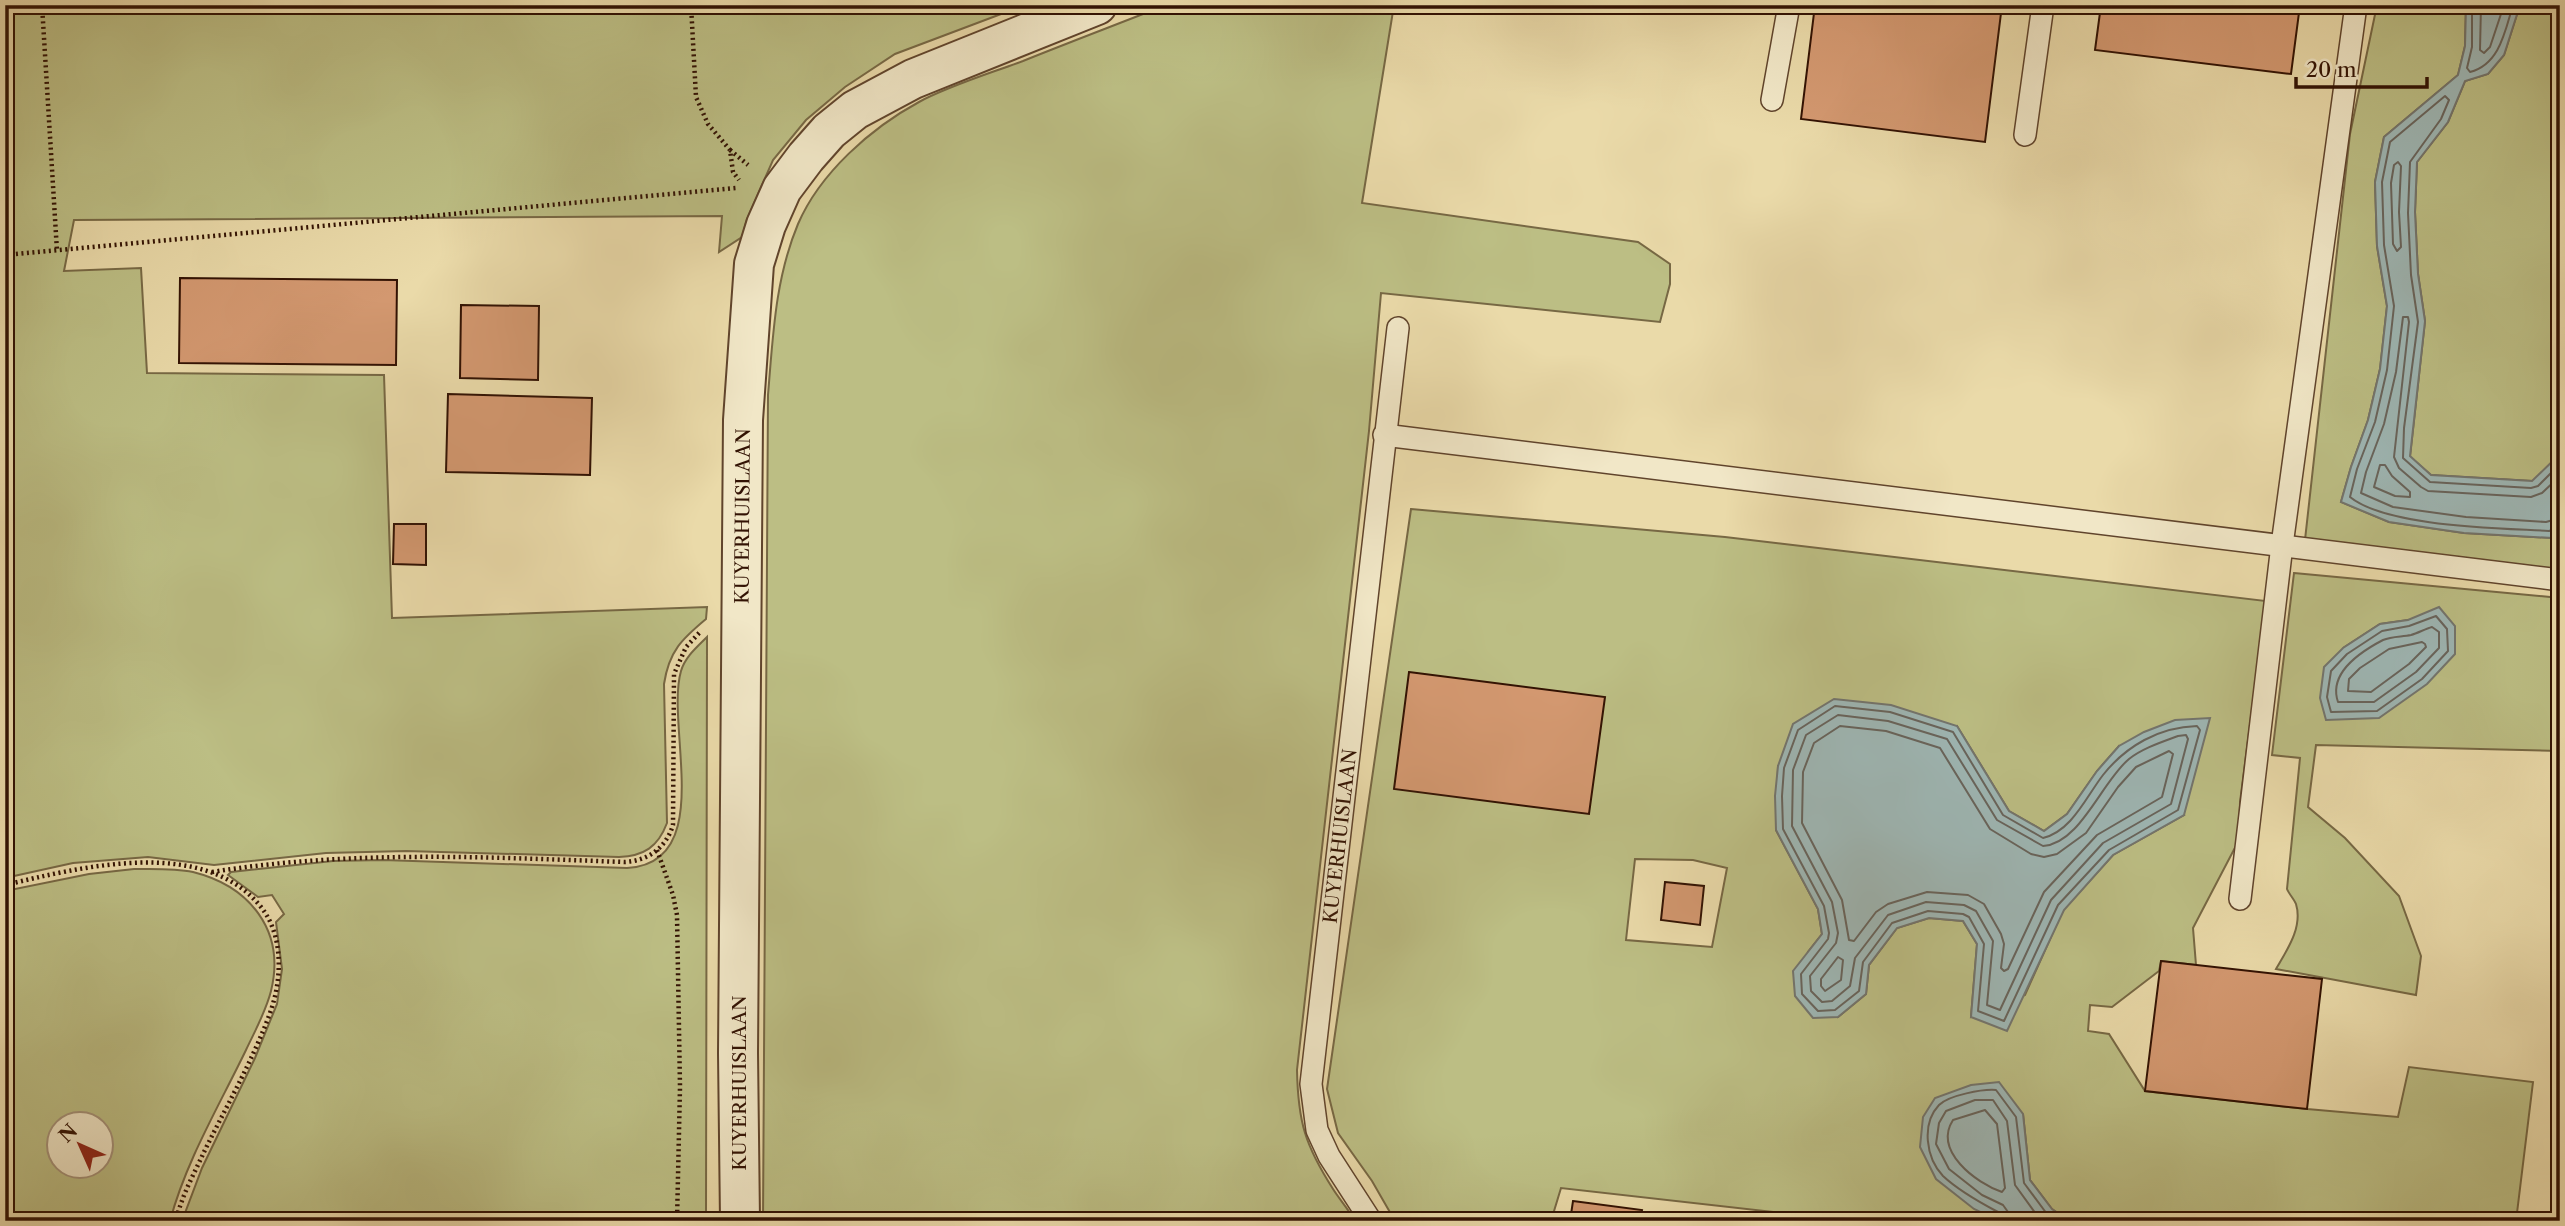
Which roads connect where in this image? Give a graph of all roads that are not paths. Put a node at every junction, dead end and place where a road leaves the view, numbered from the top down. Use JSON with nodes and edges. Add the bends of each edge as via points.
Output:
{"nodes":[{"id":1,"x":1097,"y":5,"type":"edge"},
{"id":2,"x":1789,"y":5,"type":"edge"},
{"id":3,"x":2043,"y":5,"type":"edge"},
{"id":4,"x":2356,"y":5,"type":"edge"},
{"id":5,"x":1772,"y":100,"type":"dead end"},
{"id":6,"x":2025,"y":135,"type":"dead end"},
{"id":7,"x":1398,"y":328,"type":"dead end"},
{"id":8,"x":1384,"y":435,"type":"junction"},
{"id":9,"x":2282,"y":545,"type":"junction"},
{"id":10,"x":2560,"y":580,"type":"edge"},
{"id":11,"x":2240,"y":899,"type":"dead end"},
{"id":12,"x":740,"y":1221,"type":"edge"},
{"id":13,"x":1371,"y":1221,"type":"edge"}],
"edges":[{"from":1,"to":12,"type":"street","name":"KUYERHUISLAAN","via":[[913,79],[855,110],[829,131],[782,189],[754,264],[743,420]]},
{"from":2,"to":5,"type":"lane"},
{"from":3,"to":6,"type":"lane"},
{"from":4,"to":9,"type":"lane"},
{"from":7,"to":8,"type":"lane","name":"KUYERHUISLAAN"},
{"from":8,"to":9,"type":"lane"},
{"from":8,"to":13,"type":"lane","name":"KUYERHUISLAAN","via":[[1311,1084],[1317,1130]]},
{"from":9,"to":10,"type":"lane"},
{"from":9,"to":11,"type":"lane"}]}
